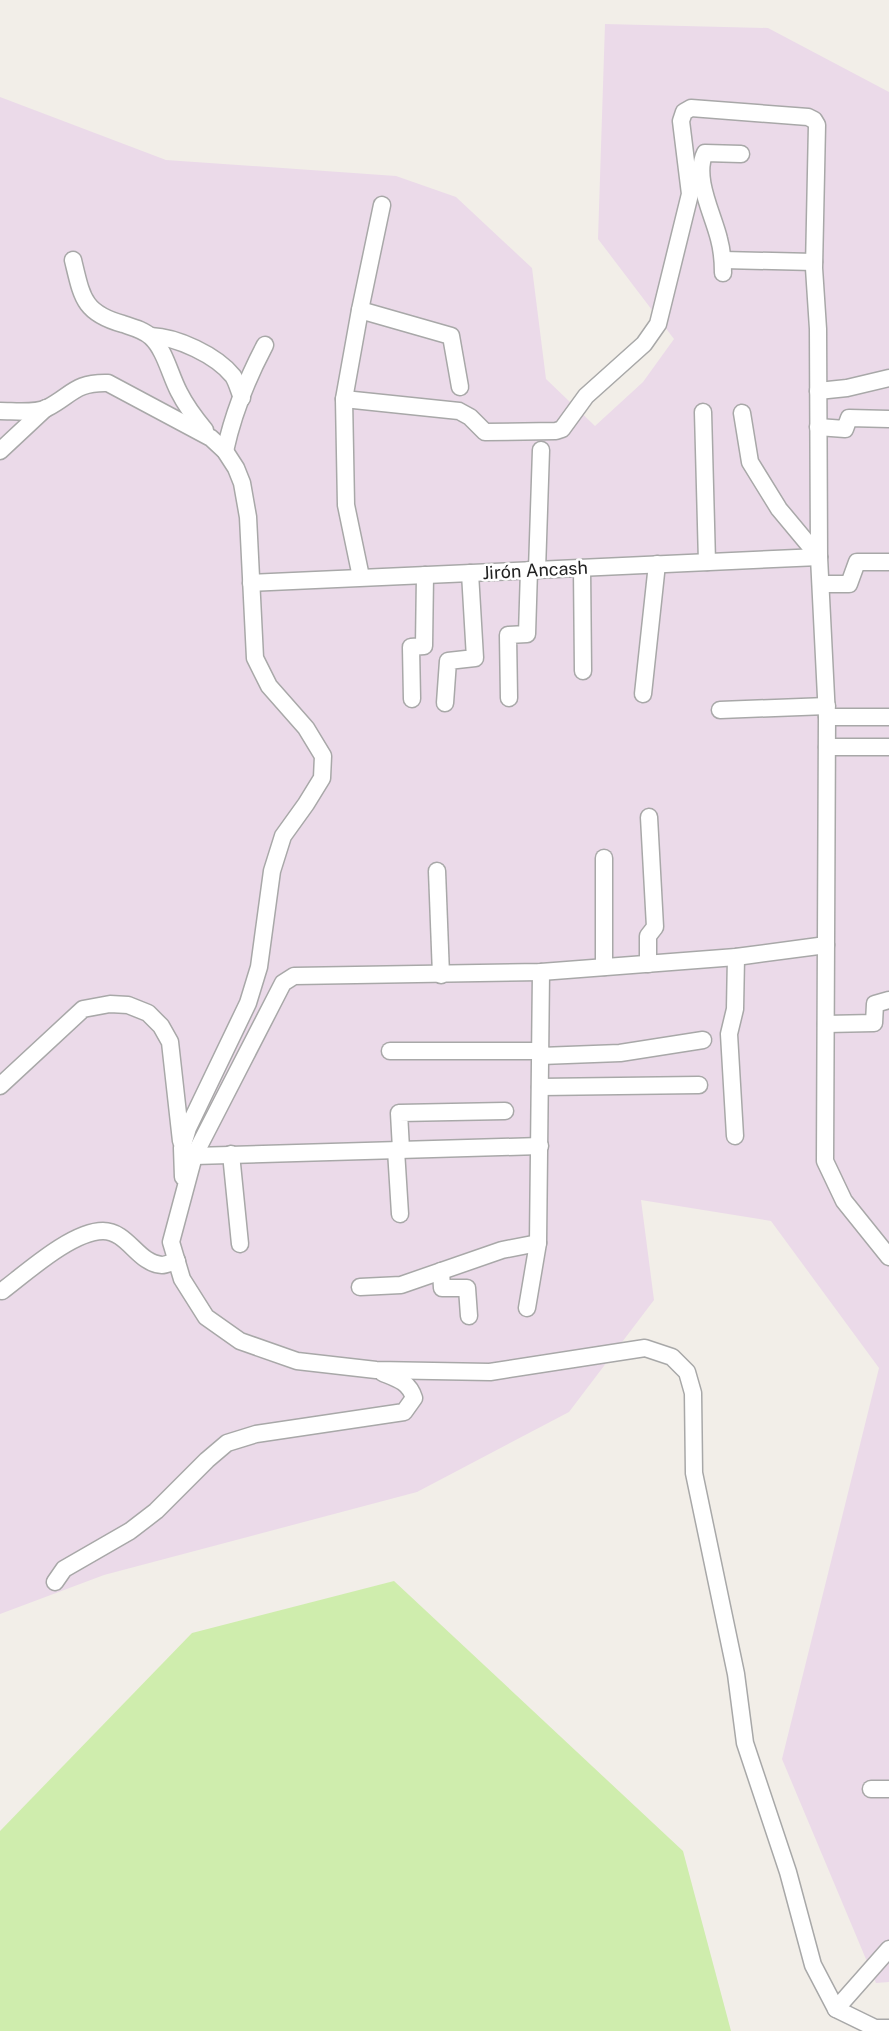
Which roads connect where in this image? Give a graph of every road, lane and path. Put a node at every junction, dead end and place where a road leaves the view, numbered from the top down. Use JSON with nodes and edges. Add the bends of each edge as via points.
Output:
{"nodes":[{"id":1,"x":741,"y":154,"type":"dead end"},
{"id":2,"x":382,"y":205,"type":"dead end"},
{"id":3,"x":73,"y":260,"type":"dead end"},
{"id":4,"x":814,"y":262,"type":"junction"},
{"id":5,"x":360,"y":310,"type":"junction"},
{"id":6,"x":150,"y":336,"type":"junction"},
{"id":7,"x":265,"y":345,"type":"dead end"},
{"id":8,"x":889,"y":378,"type":"edge"},
{"id":9,"x":460,"y":387,"type":"dead end"},
{"id":10,"x":818,"y":391,"type":"junction"},
{"id":11,"x":242,"y":398,"type":"junction"},
{"id":12,"x":344,"y":399,"type":"junction"},
{"id":13,"x":46,"y":408,"type":"junction"},
{"id":14,"x":0,"y":411,"type":"edge"},
{"id":15,"x":703,"y":412,"type":"dead end"},
{"id":16,"x":742,"y":413,"type":"dead end"},
{"id":17,"x":889,"y":419,"type":"edge"},
{"id":18,"x":818,"y":427,"type":"junction"},
{"id":19,"x":211,"y":438,"type":"junction"},
{"id":20,"x":541,"y":450,"type":"dead end"},
{"id":21,"x":0,"y":451,"type":"edge"},
{"id":22,"x":225,"y":451,"type":"junction"},
{"id":23,"x":819,"y":557,"type":"junction"},
{"id":24,"x":707,"y":562,"type":"junction"},
{"id":25,"x":889,"y":562,"type":"edge"},
{"id":26,"x":657,"y":564,"type":"junction"},
{"id":27,"x":582,"y":568,"type":"junction"},
{"id":28,"x":533,"y":570,"type":"junction"},
{"id":29,"x":470,"y":573,"type":"junction"},
{"id":30,"x":425,"y":575,"type":"junction"},
{"id":31,"x":362,"y":577,"type":"junction"},
{"id":32,"x":251,"y":583,"type":"junction"},
{"id":33,"x":821,"y":584,"type":"junction"},
{"id":34,"x":583,"y":671,"type":"dead end"},
{"id":35,"x":644,"y":694,"type":"dead end"},
{"id":36,"x":509,"y":698,"type":"dead end"},
{"id":37,"x":412,"y":699,"type":"dead end"},
{"id":38,"x":445,"y":702,"type":"dead end"},
{"id":39,"x":720,"y":710,"type":"dead end"},
{"id":40,"x":827,"y":711,"type":"junction"},
{"id":41,"x":889,"y":717,"type":"edge"},
{"id":42,"x":889,"y":747,"type":"edge"},
{"id":43,"x":827,"y":748,"type":"junction"},
{"id":44,"x":649,"y":817,"type":"dead end"},
{"id":45,"x":604,"y":858,"type":"dead end"},
{"id":46,"x":437,"y":871,"type":"dead end"},
{"id":47,"x":826,"y":945,"type":"junction"},
{"id":48,"x":736,"y":957,"type":"junction"},
{"id":49,"x":648,"y":964,"type":"junction"},
{"id":50,"x":604,"y":967,"type":"junction"},
{"id":51,"x":541,"y":972,"type":"junction"},
{"id":52,"x":441,"y":975,"type":"junction"},
{"id":53,"x":889,"y":1000,"type":"edge"},
{"id":54,"x":826,"y":1024,"type":"junction"},
{"id":55,"x":703,"y":1040,"type":"dead end"},
{"id":56,"x":390,"y":1051,"type":"dead end"},
{"id":57,"x":541,"y":1054,"type":"junction"},
{"id":58,"x":699,"y":1085,"type":"dead end"},
{"id":59,"x":0,"y":1086,"type":"edge"},
{"id":60,"x":540,"y":1087,"type":"junction"},
{"id":61,"x":505,"y":1111,"type":"dead end"},
{"id":62,"x":735,"y":1136,"type":"dead end"},
{"id":63,"x":540,"y":1146,"type":"junction"},
{"id":64,"x":399,"y":1150,"type":"junction"},
{"id":65,"x":188,"y":1152,"type":"junction"},
{"id":66,"x":231,"y":1154,"type":"junction"},
{"id":67,"x":400,"y":1214,"type":"dead end"},
{"id":68,"x":538,"y":1243,"type":"junction"},
{"id":69,"x":240,"y":1244,"type":"dead end"},
{"id":70,"x":889,"y":1257,"type":"edge"},
{"id":71,"x":177,"y":1261,"type":"junction"},
{"id":72,"x":441,"y":1271,"type":"junction"},
{"id":73,"x":360,"y":1287,"type":"dead end"},
{"id":74,"x":2,"y":1291,"type":"dead end"},
{"id":75,"x":528,"y":1308,"type":"dead end"},
{"id":76,"x":469,"y":1316,"type":"dead end"},
{"id":77,"x":376,"y":1370,"type":"junction"},
{"id":78,"x":55,"y":1582,"type":"dead end"},
{"id":79,"x":871,"y":1789,"type":"dead end"},
{"id":80,"x":889,"y":1789,"type":"edge"},
{"id":81,"x":889,"y":1949,"type":"edge"},
{"id":82,"x":836,"y":2009,"type":"junction"},
{"id":83,"x":889,"y":2028,"type":"edge"}],
"edges":[{"from":1,"to":4,"type":"street","via":[[705,153],[701,168],[723,267]]},
{"from":2,"to":5,"type":"street"},
{"from":3,"to":6,"type":"street","via":[[89,307],[102,319],[135,327]]},
{"from":4,"to":10,"type":"street"},
{"from":4,"to":12,"type":"street","via":[[817,125],[814,120],[691,108],[684,112],[681,121],[690,194],[658,324],[644,344],[586,396],[562,429],[485,432],[460,411]]},
{"from":5,"to":9,"type":"street","via":[[451,336]]},
{"from":5,"to":12,"type":"street"},
{"from":6,"to":11,"type":"street","via":[[172,340],[220,365],[233,377]]},
{"from":6,"to":19,"type":"street","via":[[186,405]]},
{"from":7,"to":11,"type":"street"},
{"from":8,"to":10,"type":"street"},
{"from":10,"to":18,"type":"street"},
{"from":11,"to":22,"type":"street"},
{"from":12,"to":31,"type":"street","via":[[346,505]]},
{"from":13,"to":14,"type":"street","via":[[27,412]]},
{"from":13,"to":19,"type":"street","via":[[76,388],[108,383]]},
{"from":13,"to":21,"type":"street"},
{"from":15,"to":24,"type":"street"},
{"from":16,"to":23,"type":"street","via":[[750,462],[779,509]]},
{"from":17,"to":18,"type":"street","via":[[849,418],[845,429]]},
{"from":18,"to":23,"type":"street"},
{"from":19,"to":22,"type":"street"},
{"from":20,"to":28,"type":"street"},
{"from":22,"to":32,"type":"street","via":[[242,483],[248,517]]},
{"from":23,"to":24,"type":"street","name":"Jirón Ancash"},
{"from":23,"to":33,"type":"street"},
{"from":24,"to":26,"type":"street","name":"Jirón Ancash"},
{"from":25,"to":33,"type":"street","via":[[857,562],[849,584]]},
{"from":26,"to":27,"type":"street","name":"Jirón Ancash"},
{"from":26,"to":35,"type":"street"},
{"from":27,"to":28,"type":"street","name":"Jirón Ancash"},
{"from":27,"to":34,"type":"street"},
{"from":28,"to":29,"type":"street","name":"Jirón Ancash"},
{"from":28,"to":36,"type":"street","via":[[528,634],[508,635]]},
{"from":29,"to":30,"type":"street","name":"Jirón Ancash"},
{"from":29,"to":38,"type":"street","via":[[474,658],[448,661]]},
{"from":30,"to":31,"type":"street","name":"Jirón Ancash"},
{"from":30,"to":37,"type":"street","via":[[424,646],[411,647]]},
{"from":31,"to":32,"type":"street","name":"Jirón Ancash"},
{"from":32,"to":65,"type":"street","via":[[255,658],[269,686],[306,728],[323,756],[322,778],[283,836],[272,871],[259,968],[248,1003],[188,1128]]},
{"from":33,"to":40,"type":"street"},
{"from":39,"to":40,"type":"street"},
{"from":40,"to":41,"type":"street"},
{"from":40,"to":43,"type":"street"},
{"from":42,"to":43,"type":"street"},
{"from":43,"to":47,"type":"street"},
{"from":44,"to":49,"type":"street","via":[[655,927],[648,936]]},
{"from":45,"to":50,"type":"street"},
{"from":46,"to":52,"type":"street"},
{"from":47,"to":48,"type":"street"},
{"from":47,"to":54,"type":"street"},
{"from":48,"to":49,"type":"street"},
{"from":48,"to":62,"type":"street","via":[[735,1009],[729,1034]]},
{"from":49,"to":50,"type":"street"},
{"from":50,"to":51,"type":"street"},
{"from":51,"to":52,"type":"street"},
{"from":51,"to":57,"type":"street"},
{"from":52,"to":65,"type":"street","via":[[294,976],[283,983]]},
{"from":53,"to":54,"type":"street","via":[[875,1004],[874,1023]]},
{"from":54,"to":70,"type":"street","via":[[825,1161],[844,1201]]},
{"from":55,"to":57,"type":"street","via":[[620,1053]]},
{"from":56,"to":57,"type":"street"},
{"from":57,"to":60,"type":"street"},
{"from":58,"to":60,"type":"street"},
{"from":59,"to":65,"type":"street","via":[[83,1009],[110,1004],[128,1005],[148,1013],[170,1042]]},
{"from":60,"to":63,"type":"street"},
{"from":61,"to":64,"type":"street","via":[[399,1113]]},
{"from":63,"to":64,"type":"street"},
{"from":63,"to":68,"type":"street"},
{"from":64,"to":66,"type":"street"},
{"from":64,"to":67,"type":"street"},
{"from":65,"to":66,"type":"street"},
{"from":65,"to":71,"type":"street","via":[[183,1197],[171,1242]]},
{"from":66,"to":69,"type":"street"},
{"from":68,"to":72,"type":"street","via":[[502,1250]]},
{"from":68,"to":75,"type":"street"},
{"from":71,"to":74,"type":"street","via":[[162,1265],[151,1261],[122,1238],[102,1231],[68,1242]]},
{"from":71,"to":77,"type":"street","via":[[182,1279],[206,1317],[240,1341],[296,1361]]},
{"from":72,"to":73,"type":"street","via":[[401,1285]]},
{"from":72,"to":76,"type":"street","via":[[442,1288],[467,1288]]},
{"from":77,"to":78,"type":"street","via":[[403,1381],[411,1389],[414,1398],[404,1412],[256,1434],[227,1443],[156,1511],[64,1570]]},
{"from":77,"to":82,"type":"street","via":[[490,1372],[645,1348],[672,1357],[687,1372],[694,1393],[694,1473],[736,1674],[745,1743],[788,1872],[814,1964]]},
{"from":79,"to":80,"type":"street"},
{"from":81,"to":82,"type":"street"},
{"from":82,"to":83,"type":"street","via":[[875,2028]]}]}
